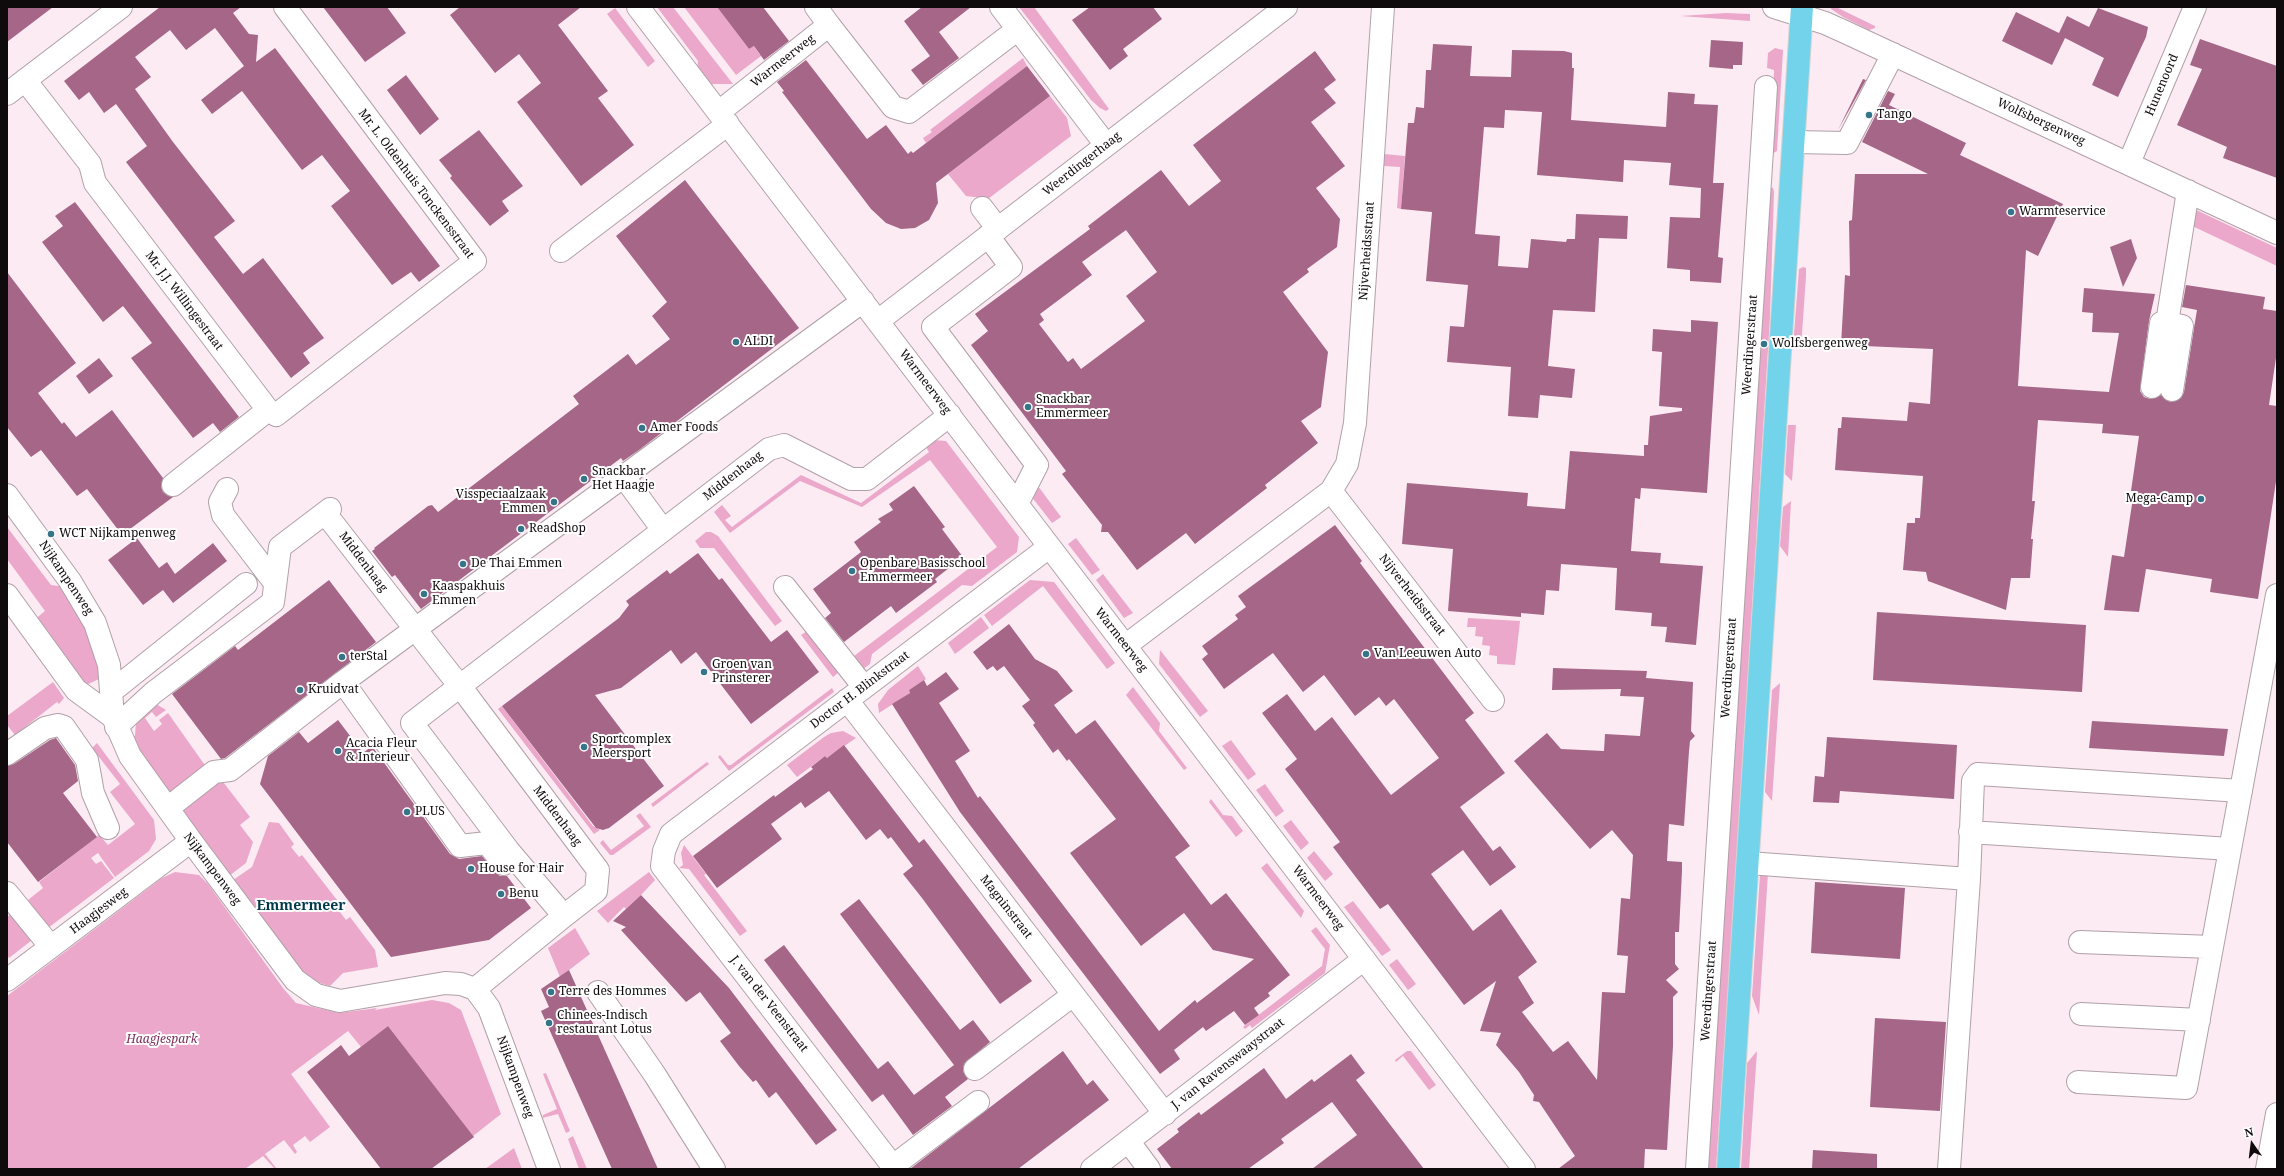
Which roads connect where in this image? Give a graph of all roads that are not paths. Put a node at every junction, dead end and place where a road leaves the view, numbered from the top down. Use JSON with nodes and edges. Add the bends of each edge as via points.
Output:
{"nodes":[{"id":1,"x":121,"y":7,"type":"edge"},
{"id":2,"x":285,"y":7,"type":"edge"},
{"id":3,"x":638,"y":7,"type":"edge"},
{"id":4,"x":816,"y":7,"type":"edge"},
{"id":5,"x":1001,"y":7,"type":"edge"},
{"id":6,"x":1286,"y":7,"type":"edge"},
{"id":7,"x":1383,"y":7,"type":"edge"},
{"id":8,"x":1774,"y":7,"type":"edge"},
{"id":9,"x":2195,"y":7,"type":"edge"},
{"id":10,"x":1802,"y":12,"type":"edge"},
{"id":11,"x":829,"y":25,"type":"junction"},
{"id":12,"x":1018,"y":29,"type":"junction"},
{"id":13,"x":1893,"y":54,"type":"junction"},
{"id":14,"x":25,"y":80,"type":"junction"},
{"id":15,"x":1766,"y":87,"type":"dead end"},
{"id":16,"x":7,"y":94,"type":"edge"},
{"id":17,"x":723,"y":118,"type":"junction"},
{"id":18,"x":1794,"y":142,"type":"junction"},
{"id":19,"x":1106,"y":145,"type":"junction"},
{"id":20,"x":2128,"y":163,"type":"junction"},
{"id":21,"x":1761,"y":167,"type":"junction"},
{"id":22,"x":1792,"y":168,"type":"junction"},
{"id":23,"x":2188,"y":191,"type":"junction"},
{"id":24,"x":982,"y":208,"type":"dead end"},
{"id":25,"x":993,"y":233,"type":"junction"},
{"id":26,"x":2277,"y":233,"type":"edge"},
{"id":27,"x":561,"y":251,"type":"dead end"},
{"id":28,"x":863,"y":301,"type":"junction"},
{"id":29,"x":878,"y":321,"type":"junction"},
{"id":30,"x":2162,"y":389,"type":"dead end"},
{"id":31,"x":268,"y":410,"type":"junction"},
{"id":32,"x":950,"y":415,"type":"junction"},
{"id":33,"x":624,"y":476,"type":"junction"},
{"id":34,"x":173,"y":485,"type":"dead end"},
{"id":35,"x":227,"y":489,"type":"dead end"},
{"id":36,"x":1331,"y":491,"type":"junction"},
{"id":37,"x":7,"y":495,"type":"edge"},
{"id":38,"x":1017,"y":504,"type":"junction"},
{"id":39,"x":664,"y":530,"type":"junction"},
{"id":40,"x":1048,"y":547,"type":"junction"},
{"id":41,"x":275,"y":583,"type":"junction"},
{"id":42,"x":246,"y":584,"type":"dead end"},
{"id":43,"x":785,"y":586,"type":"dead end"},
{"id":44,"x":7,"y":595,"type":"edge"},
{"id":45,"x":2277,"y":595,"type":"edge"},
{"id":46,"x":415,"y":630,"type":"junction"},
{"id":47,"x":1125,"y":646,"type":"junction"},
{"id":48,"x":343,"y":682,"type":"junction"},
{"id":49,"x":460,"y":686,"type":"junction"},
{"id":50,"x":864,"y":687,"type":"junction"},
{"id":51,"x":111,"y":692,"type":"junction"},
{"id":52,"x":847,"y":700,"type":"junction"},
{"id":53,"x":1493,"y":700,"type":"dead end"},
{"id":54,"x":114,"y":722,"type":"junction"},
{"id":55,"x":7,"y":754,"type":"edge"},
{"id":56,"x":2241,"y":791,"type":"junction"},
{"id":57,"x":168,"y":808,"type":"junction"},
{"id":58,"x":108,"y":828,"type":"dead end"},
{"id":59,"x":1970,"y":832,"type":"junction"},
{"id":60,"x":671,"y":834,"type":"joint"},
{"id":61,"x":191,"y":841,"type":"junction"},
{"id":62,"x":2230,"y":849,"type":"junction"},
{"id":63,"x":1748,"y":864,"type":"junction"},
{"id":64,"x":1969,"y":879,"type":"junction"},
{"id":65,"x":542,"y":890,"type":"junction"},
{"id":66,"x":7,"y":893,"type":"edge"},
{"id":67,"x":564,"y":916,"type":"junction"},
{"id":68,"x":2080,"y":942,"type":"dead end"},
{"id":69,"x":51,"y":947,"type":"junction"},
{"id":70,"x":2212,"y":947,"type":"junction"},
{"id":71,"x":1364,"y":958,"type":"junction"},
{"id":72,"x":7,"y":980,"type":"edge"},
{"id":73,"x":475,"y":989,"type":"junction"},
{"id":74,"x":598,"y":992,"type":"dead end"},
{"id":75,"x":1073,"y":995,"type":"junction"},
{"id":76,"x":2081,"y":1014,"type":"dead end"},
{"id":77,"x":2199,"y":1020,"type":"junction"},
{"id":78,"x":975,"y":1069,"type":"dead end"},
{"id":79,"x":2078,"y":1082,"type":"dead end"},
{"id":80,"x":978,"y":1102,"type":"dead end"},
{"id":81,"x":1165,"y":1114,"type":"junction"},
{"id":82,"x":2277,"y":1114,"type":"edge"},
{"id":83,"x":1129,"y":1142,"type":"junction"},
{"id":84,"x":894,"y":1168,"type":"edge"},
{"id":85,"x":549,"y":1169,"type":"edge"},
{"id":86,"x":714,"y":1169,"type":"edge"},
{"id":87,"x":1092,"y":1169,"type":"edge"},
{"id":88,"x":1149,"y":1169,"type":"edge"},
{"id":89,"x":1524,"y":1169,"type":"edge"},
{"id":90,"x":1697,"y":1169,"type":"edge"},
{"id":91,"x":1728,"y":1169,"type":"edge"},
{"id":92,"x":1950,"y":1169,"type":"edge"},
{"id":93,"x":2267,"y":1169,"type":"edge"}],
"edges":[{"from":1,"to":14,"type":"street"},
{"from":2,"to":31,"type":"street","name":"Mr. L. Oldenhuis Tonckensstraat","via":[[475,261],[276,415]]},
{"from":3,"to":17,"type":"street","name":"Warmeerweg"},
{"from":4,"to":11,"type":"street"},
{"from":5,"to":12,"type":"street"},
{"from":6,"to":19,"type":"street","name":"Weerdingerhaag"},
{"from":7,"to":36,"type":"street","name":"Nijverheidsstraat","via":[[1355,423],[1347,464]]},
{"from":8,"to":10,"type":"street","name":"Wolfsbergenweg"},
{"from":9,"to":20,"type":"street","name":"Hunenoord"},
{"from":10,"to":13,"type":"street","name":"Wolfsbergenweg"},
{"from":10,"to":18,"type":"main road"},
{"from":11,"to":12,"type":"street","via":[[892,107],[909,112]]},
{"from":11,"to":17,"type":"street","name":"Warmeerweg"},
{"from":12,"to":19,"type":"street"},
{"from":13,"to":18,"type":"street","via":[[1847,143]]},
{"from":13,"to":20,"type":"street","name":"Wolfsbergenweg"},
{"from":14,"to":16,"type":"street"},
{"from":14,"to":31,"type":"street","name":"Mr. J.J. Willingestraat","via":[[90,164],[95,184]]},
{"from":15,"to":21,"type":"street","name":"Weerdingerstraat"},
{"from":17,"to":27,"type":"street"},
{"from":17,"to":28,"type":"street","name":"Warmeerweg"},
{"from":18,"to":22,"type":"main road"},
{"from":19,"to":25,"type":"street","name":"Weerdingerhaag"},
{"from":20,"to":23,"type":"street","name":"Wolfsbergenweg"},
{"from":21,"to":22,"type":"street"},
{"from":21,"to":90,"type":"street","name":"Weerdingerstraat"},
{"from":22,"to":63,"type":"main road"},
{"from":23,"to":26,"type":"street","name":"Wolfsbergenweg"},
{"from":23,"to":30,"type":"street","via":[[2166,323],[2161,323]]},
{"from":24,"to":25,"type":"street"},
{"from":25,"to":29,"type":"street","name":"Weerdingerhaag"},
{"from":25,"to":38,"type":"street","via":[[1010,266],[933,326],[1037,466]]},
{"from":28,"to":29,"type":"street","name":"Warmeerweg"},
{"from":28,"to":33,"type":"street"},
{"from":29,"to":32,"type":"street","name":"Warmeerweg"},
{"from":31,"to":34,"type":"street"},
{"from":32,"to":38,"type":"street","name":"Warmeerweg"},
{"from":32,"to":39,"type":"street","name":"Middenhaag","via":[[867,479],[851,479],[784,445],[769,449]]},
{"from":33,"to":39,"type":"street"},
{"from":33,"to":46,"type":"street"},
{"from":35,"to":41,"type":"street","via":[[220,502],[223,515]]},
{"from":36,"to":47,"type":"street","name":"Nijverheidsstraat"},
{"from":36,"to":53,"type":"street","name":"Nijverheidsstraat"},
{"from":37,"to":51,"type":"street","name":"Nijkampenweg","via":[[85,602],[109,665]]},
{"from":38,"to":40,"type":"street","name":"Warmeerweg"},
{"from":39,"to":49,"type":"street","name":"Middenhaag"},
{"from":40,"to":47,"type":"street","name":"Warmeerweg"},
{"from":40,"to":50,"type":"street","name":"Doctor H. Blinkstraat"},
{"from":41,"to":46,"type":"street","name":"Middenhaag","via":[[280,547],[328,511]]},
{"from":41,"to":54,"type":"street","via":[[272,602]]},
{"from":42,"to":51,"type":"street"},
{"from":43,"to":50,"type":"street"},
{"from":44,"to":54,"type":"street","name":"Nijkampenweg","via":[[76,690]]},
{"from":45,"to":56,"type":"street"},
{"from":46,"to":48,"type":"street"},
{"from":46,"to":49,"type":"street","name":"Middenhaag"},
{"from":47,"to":71,"type":"street","name":"Warmeerweg"},
{"from":48,"to":57,"type":"street","via":[[230,770],[214,772]]},
{"from":48,"to":65,"type":"street","via":[[460,846],[486,843],[532,899]]},
{"from":49,"to":65,"type":"street","name":"Middenhaag","via":[[412,723],[508,850]]},
{"from":49,"to":67,"type":"street","name":"Middenhaag","via":[[598,870],[596,891]]},
{"from":50,"to":52,"type":"street","name":"Doctor H. Blinkstraat"},
{"from":51,"to":54,"type":"street","name":"Nijkampenweg"},
{"from":52,"to":60,"type":"street","name":"Doctor H. Blinkstraat"},
{"from":52,"to":75,"type":"street","name":"Magninstraat"},
{"from":54,"to":57,"type":"street","name":"Nijkampenweg","via":[[130,756]]},
{"from":55,"to":58,"type":"street","via":[[44,728],[58,725],[64,727],[87,760],[93,793]]},
{"from":56,"to":59,"type":"street","via":[[1978,774],[1973,781]]},
{"from":56,"to":62,"type":"street"},
{"from":57,"to":61,"type":"street","name":"Nijkampenweg"},
{"from":59,"to":62,"type":"street"},
{"from":59,"to":64,"type":"street"},
{"from":60,"to":84,"type":"street","name":"J. van der Veenstraat","via":[[664,850],[662,866]]},
{"from":61,"to":69,"type":"street","name":"Haagjesweg"},
{"from":61,"to":73,"type":"street","name":"Nijkampenweg","via":[[295,980],[316,995],[340,1000],[445,983],[461,984]]},
{"from":62,"to":70,"type":"street"},
{"from":63,"to":64,"type":"street"},
{"from":63,"to":91,"type":"main road"},
{"from":64,"to":92,"type":"street"},
{"from":65,"to":67,"type":"street","name":"Middenhaag"},
{"from":66,"to":69,"type":"street"},
{"from":67,"to":73,"type":"street"},
{"from":68,"to":70,"type":"street"},
{"from":69,"to":72,"type":"street","name":"Haagjesweg"},
{"from":70,"to":77,"type":"street"},
{"from":71,"to":81,"type":"street","name":"J. van Ravenswaaystraat"},
{"from":71,"to":89,"type":"street","name":"Warmeerweg"},
{"from":73,"to":85,"type":"street","name":"Nijkampenweg","via":[[489,1008]]},
{"from":74,"to":86,"type":"street","via":[[655,1074]]},
{"from":75,"to":78,"type":"street"},
{"from":75,"to":81,"type":"street","name":"Magninstraat"},
{"from":76,"to":77,"type":"street"},
{"from":77,"to":79,"type":"street","via":[[2186,1088]]},
{"from":80,"to":84,"type":"street"},
{"from":81,"to":83,"type":"street","name":"J. van Ravenswaaystraat"},
{"from":82,"to":93,"type":"street"},
{"from":83,"to":87,"type":"street","name":"J. van Ravenswaaystraat"},
{"from":83,"to":88,"type":"street"}]}
